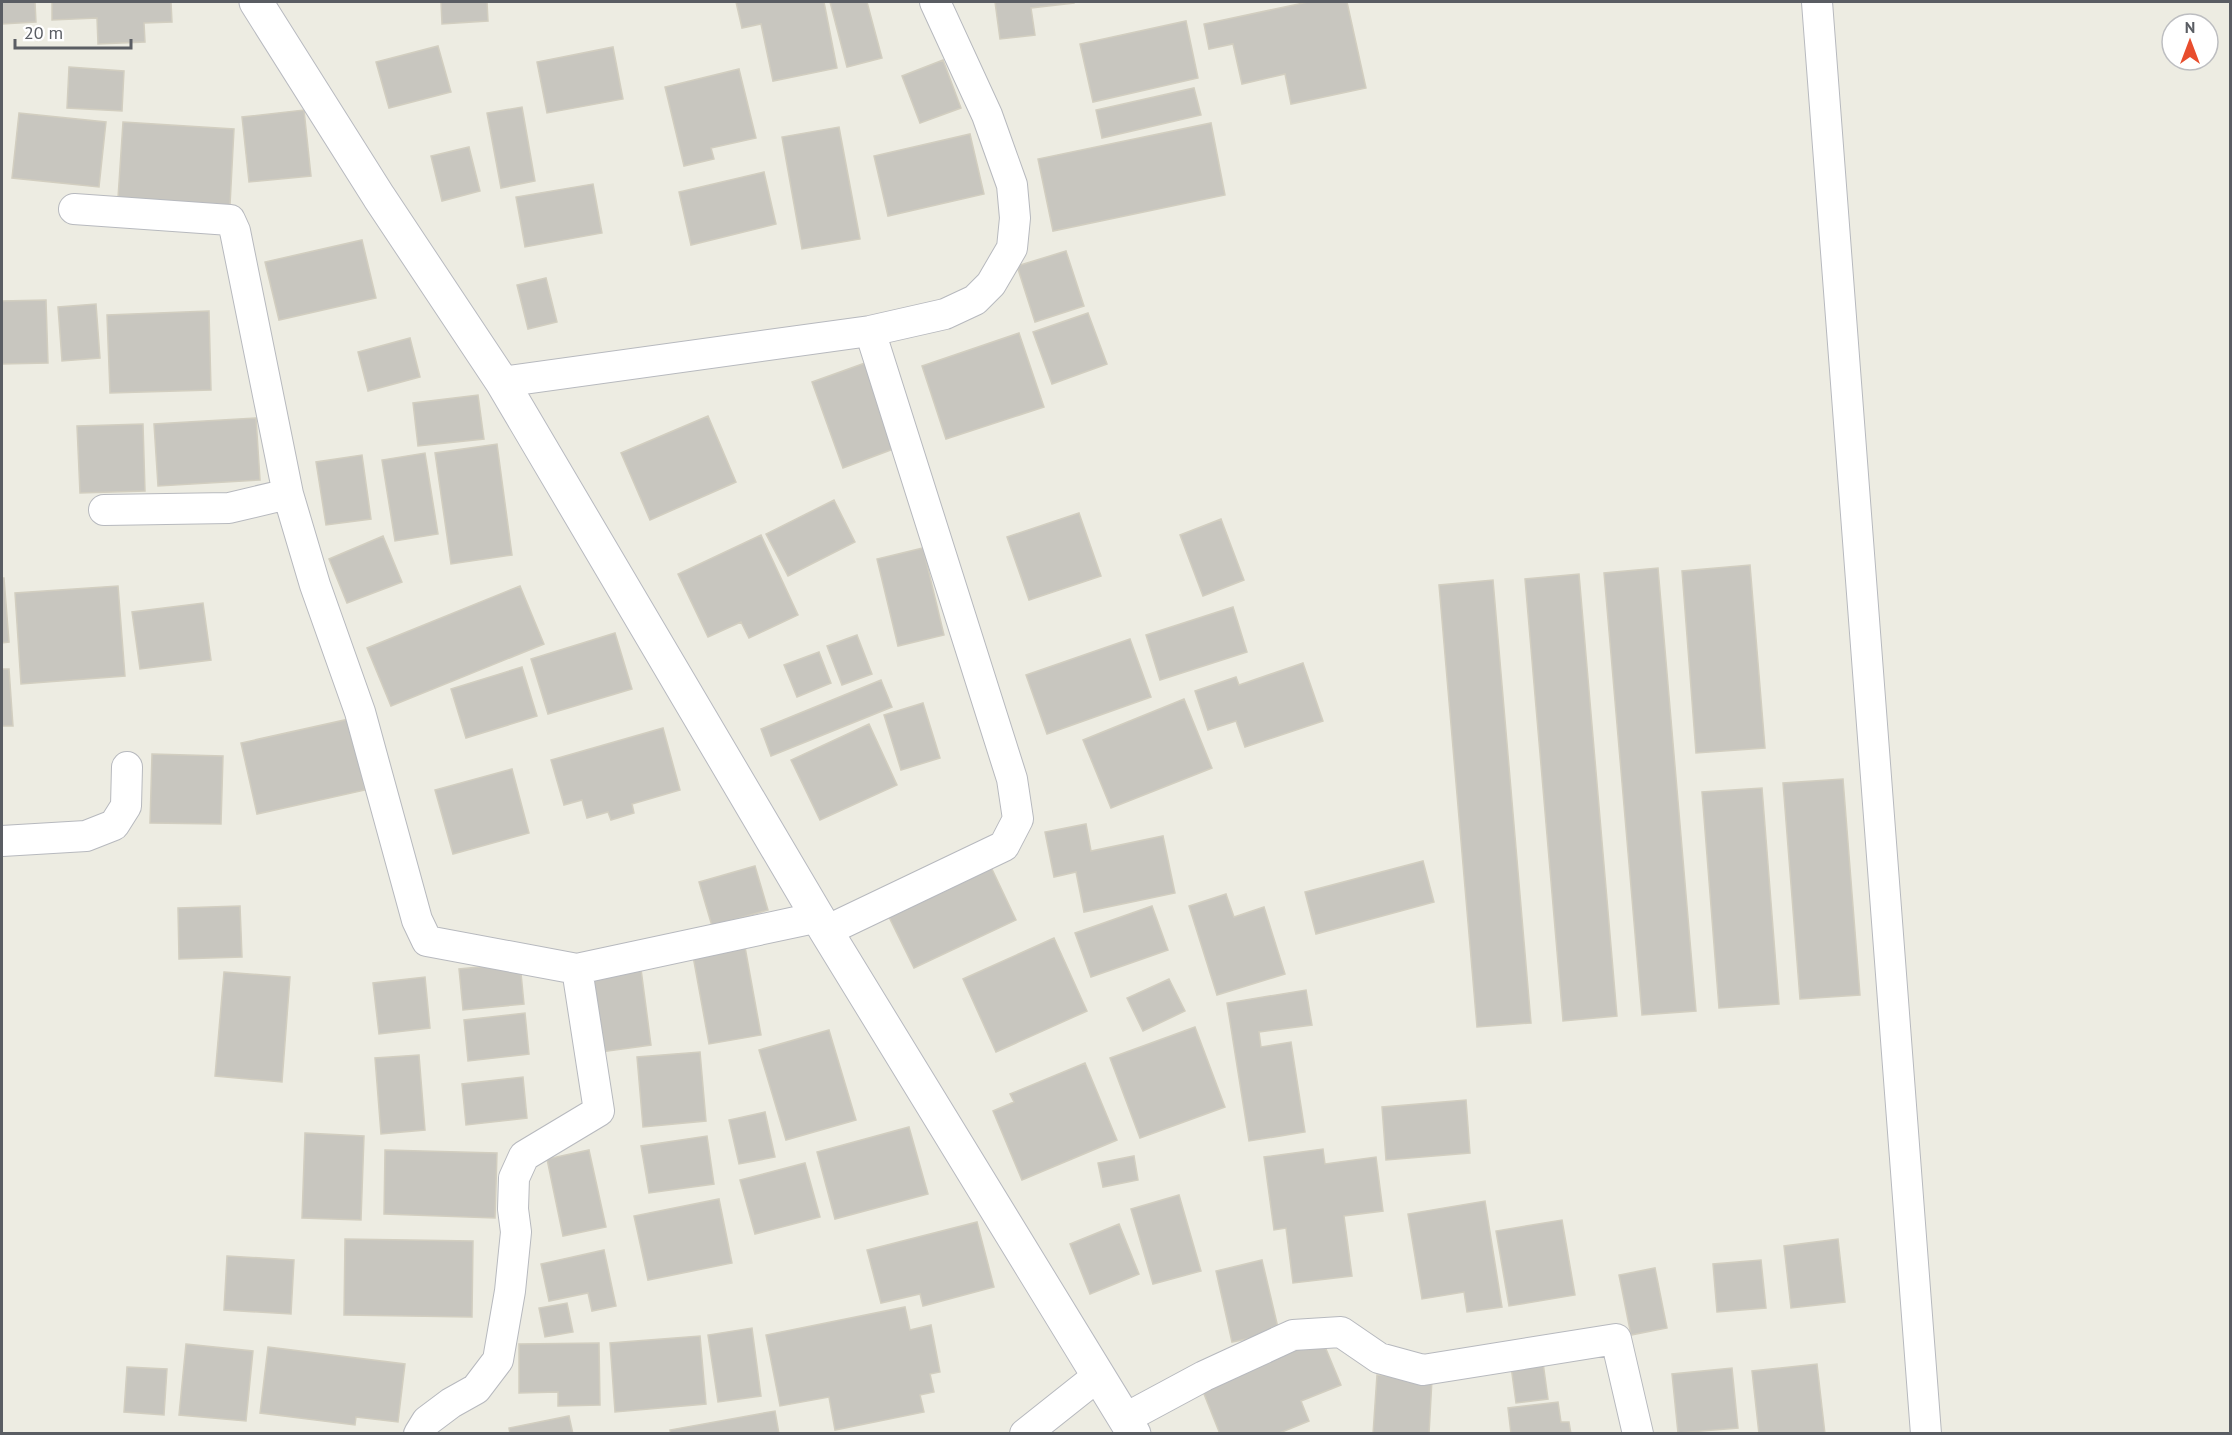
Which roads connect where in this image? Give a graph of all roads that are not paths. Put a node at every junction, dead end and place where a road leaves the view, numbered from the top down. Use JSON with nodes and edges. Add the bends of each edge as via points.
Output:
{"nodes":[{"id":1,"x":256,"y":2,"type":"edge"},
{"id":2,"x":935,"y":2,"type":"edge"},
{"id":3,"x":1817,"y":2,"type":"edge"},
{"id":4,"x":74,"y":210,"type":"dead end"},
{"id":5,"x":870,"y":331,"type":"junction"},
{"id":6,"x":502,"y":382,"type":"junction"},
{"id":7,"x":288,"y":494,"type":"junction"},
{"id":8,"x":104,"y":510,"type":"dead end"},
{"id":9,"x":127,"y":767,"type":"dead end"},
{"id":10,"x":2,"y":840,"type":"edge"},
{"id":11,"x":822,"y":924,"type":"junction"},
{"id":12,"x":577,"y":969,"type":"junction"},
{"id":13,"x":1098,"y":1376,"type":"junction"},
{"id":14,"x":1129,"y":1426,"type":"edge"},
{"id":15,"x":420,"y":1434,"type":"edge"},
{"id":16,"x":1025,"y":1434,"type":"edge"},
{"id":17,"x":1638,"y":1434,"type":"edge"},
{"id":18,"x":1926,"y":1434,"type":"edge"}],
"edges":[{"from":1,"to":6,"type":"street"},
{"from":2,"to":5,"type":"street","via":[[987,115],[1012,184],[1016,218],[1012,248],[991,284],[975,300],[945,314]]},
{"from":3,"to":18,"type":"street"},
{"from":4,"to":7,"type":"street","via":[[230,220]]},
{"from":5,"to":6,"type":"street"},
{"from":5,"to":11,"type":"street","via":[[1012,779],[1018,819],[1004,846]]},
{"from":6,"to":11,"type":"street"},
{"from":7,"to":8,"type":"street","via":[[229,508]]},
{"from":7,"to":12,"type":"street","via":[[360,712],[417,920],[427,941]]},
{"from":9,"to":10,"type":"street","via":[[126,806],[114,825],[86,836]]},
{"from":11,"to":12,"type":"street"},
{"from":11,"to":13,"type":"street"},
{"from":12,"to":15,"type":"street","via":[[599,1111],[524,1156],[514,1178],[516,1232],[498,1360],[476,1389],[427,1420]]},
{"from":13,"to":14,"type":"street"},
{"from":13,"to":16,"type":"street"},
{"from":14,"to":17,"type":"street","via":[[1204,1376],[1293,1335],[1341,1332],[1379,1358],[1423,1370],[1616,1339]]}]}
